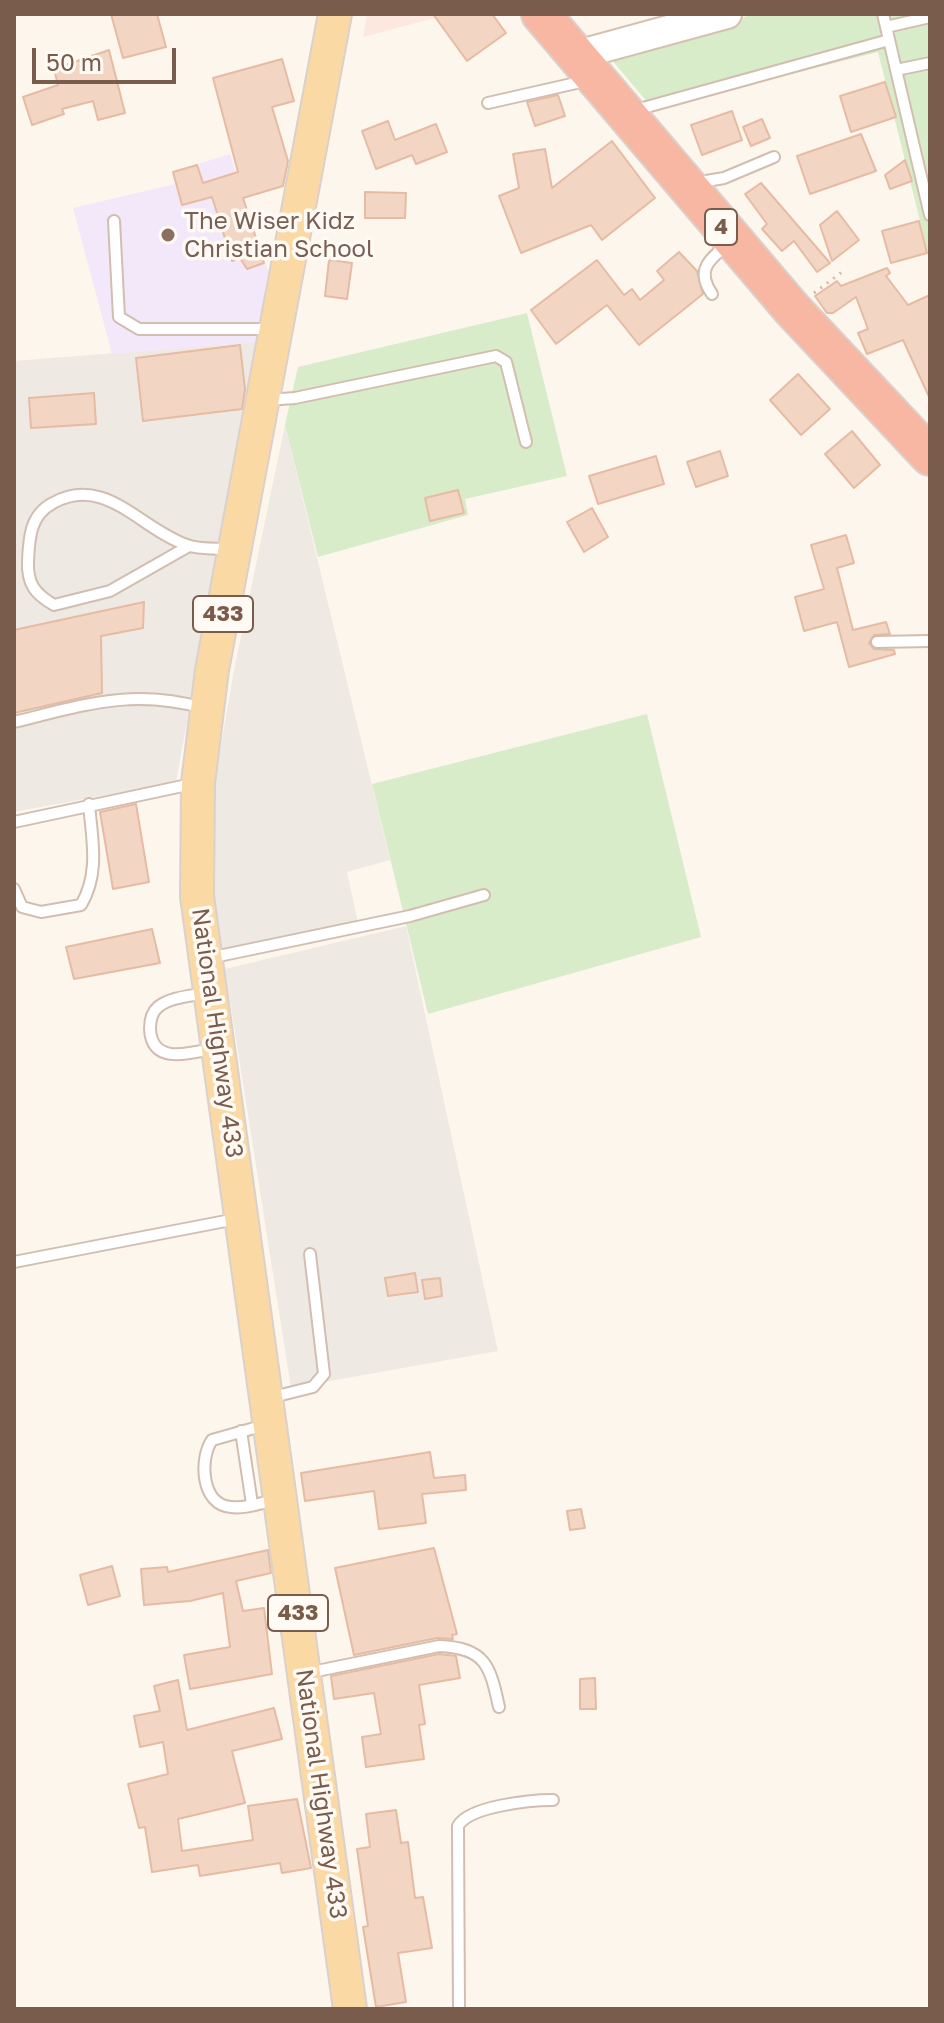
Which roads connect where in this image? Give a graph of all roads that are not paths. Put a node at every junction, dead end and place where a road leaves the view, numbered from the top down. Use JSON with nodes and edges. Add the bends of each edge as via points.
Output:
{"nodes":[{"id":1,"x":335,"y":14,"type":"edge"},
{"id":2,"x":541,"y":14,"type":"edge"},
{"id":3,"x":727,"y":14,"type":"edge"},
{"id":4,"x":883,"y":14,"type":"edge"},
{"id":5,"x":930,"y":17,"type":"edge"},
{"id":6,"x":886,"y":27,"type":"junction"},
{"id":7,"x":889,"y":40,"type":"junction"},
{"id":8,"x":930,"y":63,"type":"edge"},
{"id":9,"x":586,"y":67,"type":"junction"},
{"id":10,"x":896,"y":70,"type":"junction"},
{"id":11,"x":488,"y":103,"type":"dead end"},
{"id":12,"x":627,"y":115,"type":"junction"},
{"id":13,"x":774,"y":157,"type":"dead end"},
{"id":14,"x":685,"y":185,"type":"junction"},
{"id":15,"x":930,"y":215,"type":"edge"},
{"id":16,"x":114,"y":221,"type":"dead end"},
{"id":17,"x":733,"y":240,"type":"junction"},
{"id":18,"x":712,"y":294,"type":"dead end"},
{"id":19,"x":278,"y":329,"type":"junction"},
{"id":20,"x":265,"y":401,"type":"junction"},
{"id":21,"x":526,"y":442,"type":"dead end"},
{"id":22,"x":930,"y":456,"type":"edge"},
{"id":23,"x":189,"y":546,"type":"junction"},
{"id":24,"x":236,"y":550,"type":"junction"},
{"id":25,"x":930,"y":641,"type":"edge"},
{"id":26,"x":877,"y":642,"type":"dead end"},
{"id":27,"x":206,"y":709,"type":"junction"},
{"id":28,"x":14,"y":722,"type":"edge"},
{"id":29,"x":198,"y":783,"type":"junction"},
{"id":30,"x":89,"y":804,"type":"junction"},
{"id":31,"x":14,"y":822,"type":"edge"},
{"id":32,"x":14,"y":889,"type":"edge"},
{"id":33,"x":484,"y":895,"type":"dead end"},
{"id":34,"x":203,"y":960,"type":"junction"},
{"id":35,"x":208,"y":993,"type":"junction"},
{"id":36,"x":217,"y":1048,"type":"junction"},
{"id":37,"x":244,"y":1218,"type":"junction"},
{"id":38,"x":310,"y":1254,"type":"dead end"},
{"id":39,"x":14,"y":1262,"type":"edge"},
{"id":40,"x":260,"y":1418,"type":"junction"},
{"id":41,"x":267,"y":1502,"type":"junction"},
{"id":42,"x":305,"y":1673,"type":"junction"},
{"id":43,"x":499,"y":1707,"type":"dead end"},
{"id":44,"x":553,"y":1800,"type":"dead end"},
{"id":45,"x":350,"y":2009,"type":"edge"},
{"id":46,"x":459,"y":2009,"type":"edge"}],
"edges":[{"from":1,"to":19,"type":"main road","name":"National Highway 433","number":"433"},
{"from":2,"to":9,"type":"highway","number":"4"},
{"from":3,"to":9,"type":"street"},
{"from":4,"to":6,"type":"lane"},
{"from":5,"to":6,"type":"lane"},
{"from":6,"to":7,"type":"lane"},
{"from":7,"to":10,"type":"lane"},
{"from":7,"to":12,"type":"lane","via":[[644,105]]},
{"from":8,"to":10,"type":"lane"},
{"from":9,"to":11,"type":"lane"},
{"from":9,"to":12,"type":"highway","number":"4"},
{"from":10,"to":15,"type":"lane"},
{"from":12,"to":14,"type":"highway","number":"4"},
{"from":13,"to":14,"type":"lane","via":[[724,178]]},
{"from":14,"to":17,"type":"highway","number":"4"},
{"from":16,"to":19,"type":"lane","via":[[119,317],[128,325]]},
{"from":17,"to":18,"type":"lane","via":[[704,269]]},
{"from":17,"to":22,"type":"highway","number":"4"},
{"from":19,"to":20,"type":"main road","name":"National Highway 433","number":"433"},
{"from":20,"to":21,"type":"lane","via":[[496,356],[506,362]]},
{"from":20,"to":24,"type":"main road","name":"National Highway 433","number":"433"},
{"from":23,"to":23,"type":"lane","via":[[90,492],[43,508],[29,532],[27,575],[35,595],[54,605],[110,591]]},
{"from":23,"to":24,"type":"lane"},
{"from":24,"to":27,"type":"main road","name":"National Highway 433","number":"433"},
{"from":25,"to":26,"type":"lane"},
{"from":27,"to":28,"type":"lane","via":[[121,697]]},
{"from":27,"to":29,"type":"main road","name":"National Highway 433","number":"433"},
{"from":29,"to":30,"type":"lane"},
{"from":29,"to":34,"type":"main road","name":"National Highway 433","number":"433","via":[[197,896]]},
{"from":30,"to":31,"type":"lane"},
{"from":30,"to":32,"type":"lane","via":[[94,864],[92,886],[81,905],[41,912],[22,907]]},
{"from":33,"to":34,"type":"lane"},
{"from":34,"to":35,"type":"main road","name":"National Highway 433","number":"433"},
{"from":35,"to":36,"type":"main road","name":"National Highway 433","number":"433"},
{"from":35,"to":36,"type":"lane","via":[[157,1008],[150,1034],[156,1048],[168,1055]]},
{"from":36,"to":37,"type":"main road","name":"National Highway 433","number":"433"},
{"from":37,"to":39,"type":"lane"},
{"from":37,"to":40,"type":"main road","name":"National Highway 433","number":"433"},
{"from":38,"to":40,"type":"lane","via":[[324,1374],[313,1387]]},
{"from":40,"to":41,"type":"main road","name":"National Highway 433","number":"433"},
{"from":40,"to":41,"type":"lane","via":[[212,1440],[204,1451],[204,1473],[211,1496],[220,1505]]},
{"from":41,"to":42,"type":"main road","name":"National Highway 433","number":"433"},
{"from":42,"to":43,"type":"lane","via":[[454,1647],[490,1665]]},
{"from":42,"to":45,"type":"main road","name":"National Highway 433","number":"433"},
{"from":44,"to":46,"type":"lane","via":[[476,1812],[458,1826]]}]}
